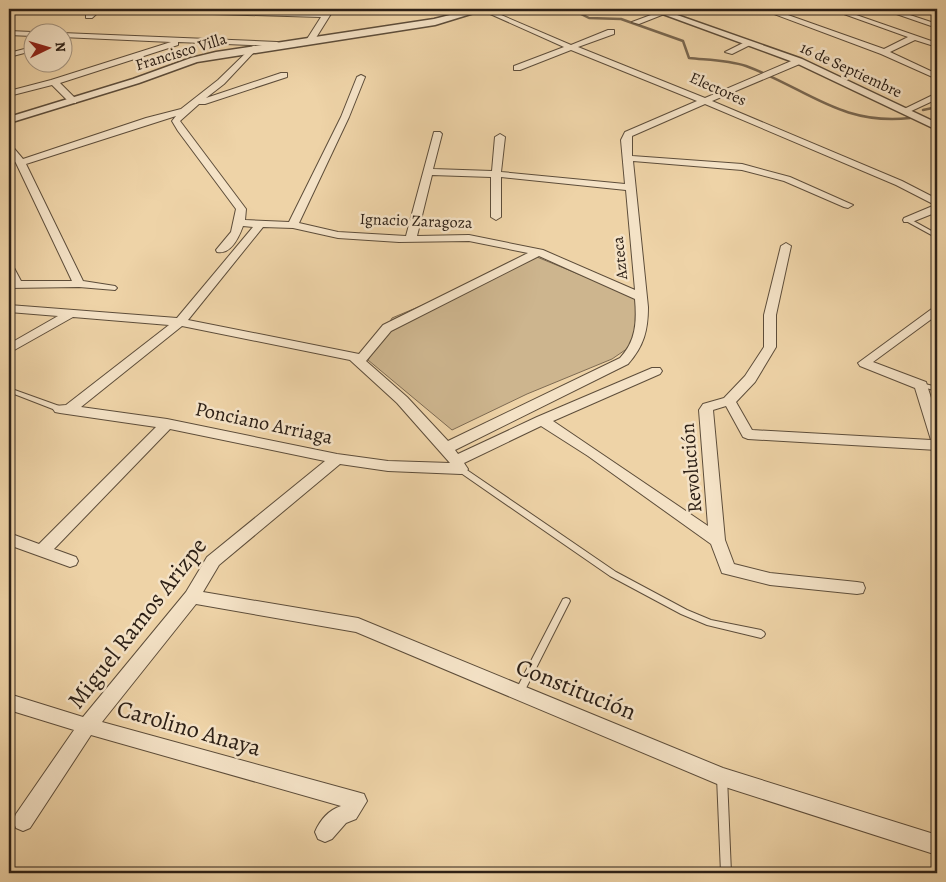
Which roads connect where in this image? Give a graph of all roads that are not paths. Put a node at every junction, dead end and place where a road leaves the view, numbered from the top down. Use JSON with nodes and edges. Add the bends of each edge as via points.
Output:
{"nodes":[{"id":1,"x":98,"y":9,"type":"edge"},
{"id":2,"x":109,"y":9,"type":"edge"},
{"id":3,"x":482,"y":9,"type":"edge"},
{"id":4,"x":673,"y":9,"type":"edge"},
{"id":5,"x":765,"y":9,"type":"edge"},
{"id":6,"x":833,"y":9,"type":"edge"},
{"id":7,"x":886,"y":9,"type":"edge"},
{"id":8,"x":182,"y":10,"type":"edge"},
{"id":9,"x":658,"y":10,"type":"edge"},
{"id":10,"x":328,"y":12,"type":"edge"},
{"id":11,"x":89,"y":16,"type":"dead end"},
{"id":12,"x":914,"y":18,"type":"junction"},
{"id":13,"x":636,"y":22,"type":"dead end"},
{"id":14,"x":937,"y":26,"type":"edge"},
{"id":15,"x":889,"y":27,"type":"junction"},
{"id":16,"x":611,"y":32,"type":"dead end"},
{"id":17,"x":9,"y":33,"type":"edge"},
{"id":18,"x":22,"y":34,"type":"edge"},
{"id":19,"x":72,"y":36,"type":"edge"},
{"id":20,"x":82,"y":36,"type":"junction"},
{"id":21,"x":915,"y":37,"type":"junction"},
{"id":22,"x":72,"y":38,"type":"edge"},
{"id":23,"x":311,"y":39,"type":"junction"},
{"id":24,"x":186,"y":40,"type":"junction"},
{"id":25,"x":750,"y":43,"type":"junction"},
{"id":26,"x":277,"y":44,"type":"junction"},
{"id":27,"x":937,"y":45,"type":"edge"},
{"id":28,"x":253,"y":48,"type":"junction"},
{"id":29,"x":572,"y":48,"type":"junction"},
{"id":30,"x":22,"y":52,"type":"edge"},
{"id":31,"x":729,"y":52,"type":"dead end"},
{"id":32,"x":884,"y":52,"type":"junction"},
{"id":33,"x":9,"y":55,"type":"edge"},
{"id":34,"x":799,"y":62,"type":"junction"},
{"id":35,"x":518,"y":68,"type":"dead end"},
{"id":36,"x":284,"y":75,"type":"dead end"},
{"id":37,"x":361,"y":77,"type":"dead end"},
{"id":38,"x":937,"y":77,"type":"edge"},
{"id":39,"x":54,"y":82,"type":"junction"},
{"id":40,"x":9,"y":94,"type":"edge"},
{"id":41,"x":937,"y":96,"type":"edge"},
{"id":42,"x":73,"y":101,"type":"junction"},
{"id":43,"x":704,"y":101,"type":"junction"},
{"id":44,"x":188,"y":108,"type":"junction"},
{"id":45,"x":904,"y":111,"type":"junction"},
{"id":46,"x":9,"y":120,"type":"edge"},
{"id":47,"x":937,"y":127,"type":"edge"},
{"id":48,"x":437,"y":134,"type":"dead end"},
{"id":49,"x":500,"y":137,"type":"dead end"},
{"id":50,"x":9,"y":148,"type":"edge"},
{"id":51,"x":628,"y":158,"type":"junction"},
{"id":52,"x":21,"y":163,"type":"junction"},
{"id":53,"x":428,"y":172,"type":"junction"},
{"id":54,"x":496,"y":174,"type":"junction"},
{"id":55,"x":630,"y":187,"type":"junction"},
{"id":56,"x":937,"y":203,"type":"edge"},
{"id":57,"x":848,"y":206,"type":"dead end"},
{"id":58,"x":937,"y":208,"type":"edge"},
{"id":59,"x":496,"y":217,"type":"dead end"},
{"id":60,"x":908,"y":220,"type":"joint"},
{"id":61,"x":240,"y":223,"type":"junction"},
{"id":62,"x":261,"y":223,"type":"junction"},
{"id":63,"x":292,"y":224,"type":"junction"},
{"id":64,"x":937,"y":236,"type":"edge"},
{"id":65,"x":411,"y":238,"type":"junction"},
{"id":66,"x":786,"y":246,"type":"dead end"},
{"id":67,"x":221,"y":250,"type":"dead end"},
{"id":68,"x":539,"y":252,"type":"junction"},
{"id":69,"x":9,"y":268,"type":"edge"},
{"id":70,"x":79,"y":284,"type":"junction"},
{"id":71,"x":13,"y":285,"type":"edge"},
{"id":72,"x":111,"y":288,"type":"dead end"},
{"id":73,"x":641,"y":297,"type":"junction"},
{"id":74,"x":9,"y":307,"type":"edge"},
{"id":75,"x":937,"y":310,"type":"edge"},
{"id":76,"x":71,"y":313,"type":"junction"},
{"id":77,"x":180,"y":322,"type":"junction"},
{"id":78,"x":9,"y":349,"type":"edge"},
{"id":79,"x":360,"y":362,"type":"junction"},
{"id":80,"x":864,"y":363,"type":"joint"},
{"id":81,"x":656,"y":371,"type":"dead end"},
{"id":82,"x":921,"y":385,"type":"junction"},
{"id":83,"x":937,"y":389,"type":"edge"},
{"id":84,"x":9,"y":390,"type":"edge"},
{"id":85,"x":729,"y":401,"type":"junction"},
{"id":86,"x":64,"y":410,"type":"junction"},
{"id":87,"x":542,"y":420,"type":"junction"},
{"id":88,"x":166,"y":424,"type":"junction"},
{"id":89,"x":937,"y":438,"type":"edge"},
{"id":90,"x":937,"y":445,"type":"edge"},
{"id":91,"x":446,"y":448,"type":"junction"},
{"id":92,"x":337,"y":459,"type":"junction"},
{"id":93,"x":458,"y":465,"type":"junction"},
{"id":94,"x":9,"y":539,"type":"edge"},
{"id":95,"x":717,"y":540,"type":"junction"},
{"id":96,"x":42,"y":552,"type":"junction"},
{"id":97,"x":70,"y":561,"type":"dead end"},
{"id":98,"x":858,"y":588,"type":"dead end"},
{"id":99,"x":192,"y":597,"type":"junction"},
{"id":100,"x":566,"y":601,"type":"dead end"},
{"id":101,"x":761,"y":634,"type":"dead end"},
{"id":102,"x":519,"y":693,"type":"junction"},
{"id":103,"x":9,"y":702,"type":"edge"},
{"id":104,"x":87,"y":726,"type":"junction"},
{"id":105,"x":722,"y":777,"type":"junction"},
{"id":106,"x":23,"y":820,"type":"dead end"},
{"id":107,"x":325,"y":832,"type":"dead end"},
{"id":108,"x":937,"y":845,"type":"edge"},
{"id":109,"x":726,"y":873,"type":"edge"}],
"edges":[{"from":1,"to":11,"type":"street"},
{"from":2,"to":8,"type":"street"},
{"from":3,"to":23,"type":"street","name":"Francisco Villa","via":[[435,22]]},
{"from":3,"to":29,"type":"street","name":"Electores"},
{"from":4,"to":9,"type":"street"},
{"from":5,"to":32,"type":"street"},
{"from":6,"to":15,"type":"street"},
{"from":7,"to":12,"type":"street"},
{"from":8,"to":10,"type":"street"},
{"from":9,"to":13,"type":"street"},
{"from":9,"to":25,"type":"street","name":"16 de Septiembre"},
{"from":10,"to":23,"type":"street"},
{"from":12,"to":14,"type":"street"},
{"from":12,"to":15,"type":"street"},
{"from":15,"to":21,"type":"street"},
{"from":16,"to":29,"type":"street"},
{"from":17,"to":18,"type":"street"},
{"from":19,"to":20,"type":"street"},
{"from":20,"to":22,"type":"street"},
{"from":20,"to":24,"type":"street"},
{"from":21,"to":27,"type":"street"},
{"from":21,"to":32,"type":"street"},
{"from":23,"to":26,"type":"street","name":"Francisco Villa"},
{"from":24,"to":26,"type":"street"},
{"from":24,"to":39,"type":"street"},
{"from":25,"to":31,"type":"street"},
{"from":25,"to":34,"type":"street","name":"16 de Septiembre"},
{"from":26,"to":28,"type":"street","name":"Francisco Villa"},
{"from":28,"to":42,"type":"street","name":"Francisco Villa","via":[[194,60]]},
{"from":28,"to":44,"type":"street","via":[[221,82]]},
{"from":29,"to":35,"type":"street"},
{"from":29,"to":43,"type":"street","name":"Electores"},
{"from":30,"to":33,"type":"street"},
{"from":32,"to":38,"type":"street"},
{"from":34,"to":43,"type":"street","name":"Azteca"},
{"from":34,"to":45,"type":"street","name":"16 de Septiembre"},
{"from":36,"to":44,"type":"street"},
{"from":37,"to":63,"type":"street","via":[[345,117]]},
{"from":39,"to":40,"type":"street"},
{"from":39,"to":42,"type":"street"},
{"from":41,"to":45,"type":"street"},
{"from":42,"to":46,"type":"street","name":"Francisco Villa"},
{"from":43,"to":51,"type":"street","name":"Azteca","via":[[628,134]]},
{"from":43,"to":56,"type":"street","name":"Electores","via":[[899,183]]},
{"from":44,"to":52,"type":"street"},
{"from":44,"to":61,"type":"street","via":[[176,121],[240,204]]},
{"from":45,"to":47,"type":"street","name":"16 de Septiembre"},
{"from":48,"to":53,"type":"street"},
{"from":49,"to":54,"type":"street"},
{"from":50,"to":52,"type":"street"},
{"from":51,"to":55,"type":"street","name":"Azteca"},
{"from":51,"to":57,"type":"street","via":[[742,167],[787,178]]},
{"from":52,"to":70,"type":"street"},
{"from":53,"to":54,"type":"street"},
{"from":53,"to":65,"type":"street"},
{"from":54,"to":55,"type":"street"},
{"from":54,"to":59,"type":"street"},
{"from":55,"to":73,"type":"street","name":"Azteca"},
{"from":58,"to":60,"type":"street"},
{"from":60,"to":64,"type":"lane"},
{"from":61,"to":62,"type":"street","name":"Ignacio Zaragoza"},
{"from":61,"to":67,"type":"street","via":[[229,244]]},
{"from":62,"to":63,"type":"street","name":"Ignacio Zaragoza"},
{"from":62,"to":77,"type":"street"},
{"from":63,"to":65,"type":"street","name":"Ignacio Zaragoza","via":[[338,235]]},
{"from":65,"to":68,"type":"street","name":"Ignacio Zaragoza","via":[[469,238]]},
{"from":66,"to":85,"type":"street","name":"Revolución","via":[[770,316],[770,347],[750,379]]},
{"from":68,"to":73,"type":"street","name":"Ignacio Zaragoza"},
{"from":68,"to":79,"type":"street","via":[[387,328]]},
{"from":69,"to":71,"type":"street"},
{"from":70,"to":71,"type":"street"},
{"from":70,"to":72,"type":"street"},
{"from":71,"to":74,"type":"street"},
{"from":73,"to":91,"type":"street","name":"Azteca","via":[[642,332],[635,350],[624,361]]},
{"from":74,"to":76,"type":"street"},
{"from":75,"to":80,"type":"street"},
{"from":76,"to":77,"type":"street"},
{"from":76,"to":78,"type":"street"},
{"from":77,"to":79,"type":"street","via":[[354,357]]},
{"from":77,"to":86,"type":"street"},
{"from":79,"to":91,"type":"street","via":[[402,400]]},
{"from":80,"to":82,"type":"street"},
{"from":81,"to":87,"type":"street"},
{"from":82,"to":83,"type":"lane"},
{"from":82,"to":89,"type":"street"},
{"from":84,"to":86,"type":"lane"},
{"from":85,"to":90,"type":"street","via":[[748,434]]},
{"from":85,"to":95,"type":"street","name":"Revolución","via":[[708,406],[706,410]]},
{"from":86,"to":88,"type":"street","name":"Ponciano Arriaga"},
{"from":87,"to":93,"type":"street"},
{"from":87,"to":95,"type":"street"},
{"from":88,"to":92,"type":"street","name":"Ponciano Arriaga"},
{"from":88,"to":96,"type":"street"},
{"from":91,"to":93,"type":"street"},
{"from":92,"to":93,"type":"street","name":"Ponciano Arriaga","via":[[388,466]]},
{"from":92,"to":99,"type":"street","name":"Miguel Ramos Arizpe","via":[[213,561]]},
{"from":93,"to":101,"type":"lane","via":[[613,574],[684,612]]},
{"from":94,"to":96,"type":"street"},
{"from":95,"to":98,"type":"street","name":"Revolución","via":[[728,569],[770,579]]},
{"from":96,"to":97,"type":"street"},
{"from":99,"to":102,"type":"street","name":"Constitución","via":[[358,625]]},
{"from":99,"to":104,"type":"street","name":"Miguel Ramos Arizpe"},
{"from":100,"to":102,"type":"lane"},
{"from":102,"to":105,"type":"street","name":"Constitución"},
{"from":103,"to":104,"type":"street","name":"Carolino Anaya"},
{"from":104,"to":106,"type":"street","name":"Miguel Ramos Arizpe"},
{"from":104,"to":107,"type":"street","name":"Carolino Anaya","via":[[357,801]]},
{"from":105,"to":108,"type":"street","name":"Constitución"},
{"from":105,"to":109,"type":"lane"}]}
